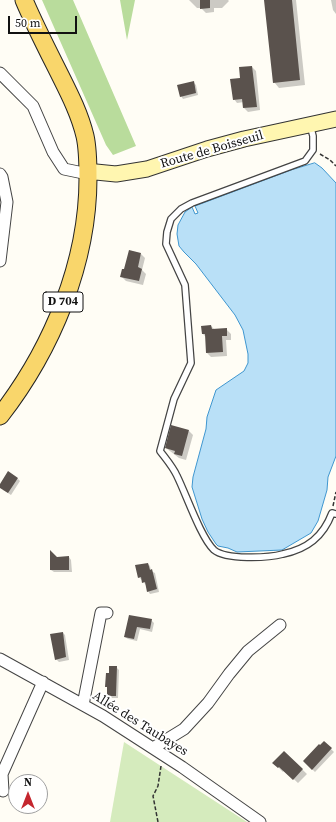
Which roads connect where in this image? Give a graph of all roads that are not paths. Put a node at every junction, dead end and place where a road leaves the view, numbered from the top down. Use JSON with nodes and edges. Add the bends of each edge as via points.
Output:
{"nodes":[{"id":1,"x":24,"y":0,"type":"edge"},
{"id":2,"x":0,"y":73,"type":"edge"},
{"id":3,"x":336,"y":119,"type":"edge"},
{"id":4,"x":310,"y":125,"type":"junction"},
{"id":5,"x":0,"y":174,"type":"edge"},
{"id":6,"x":88,"y":174,"type":"junction"},
{"id":7,"x":0,"y":261,"type":"edge"},
{"id":8,"x":0,"y":416,"type":"edge"},
{"id":9,"x":334,"y":514,"type":"edge"},
{"id":10,"x":107,"y":613,"type":"dead end"},
{"id":11,"x":280,"y":625,"type":"dead end"},
{"id":12,"x":0,"y":659,"type":"edge"},
{"id":13,"x":42,"y":682,"type":"junction"},
{"id":14,"x":83,"y":704,"type":"junction"},
{"id":15,"x":153,"y":748,"type":"junction"},
{"id":16,"x":3,"y":790,"type":"dead end"},
{"id":17,"x":260,"y":822,"type":"edge"}],
"edges":[{"from":1,"to":6,"type":"main road","number":"D 704","via":[[81,121]]},
{"from":2,"to":6,"type":"street","via":[[33,106],[53,152],[64,169]]},
{"from":3,"to":4,"type":"main road","name":"Route de Boisseuil"},
{"from":4,"to":6,"type":"main road","name":"Route de Boisseuil","via":[[229,143],[147,169],[116,174]]},
{"from":4,"to":9,"type":"lane","via":[[313,150],[305,161],[192,202],[181,208],[171,219],[166,244],[185,285],[191,363],[174,399],[160,451],[176,474],[206,539],[214,550],[224,554],[258,557],[288,554],[315,540]]},
{"from":5,"to":7,"type":"street","via":[[7,202]]},
{"from":6,"to":8,"type":"main road","number":"D 704","via":[[85,221],[70,285],[34,366]]},
{"from":10,"to":14,"type":"street","via":[[101,613]]},
{"from":11,"to":15,"type":"street","via":[[248,651],[228,674],[208,704],[184,729]]},
{"from":12,"to":13,"type":"street","name":"Allée des Taubayes"},
{"from":13,"to":14,"type":"street","name":"Allée des Taubayes"},
{"from":13,"to":16,"type":"street","via":[[2,774]]},
{"from":14,"to":15,"type":"street","name":"Allée des Taubayes"},
{"from":15,"to":17,"type":"street","name":"Allée des Taubayes"}]}
